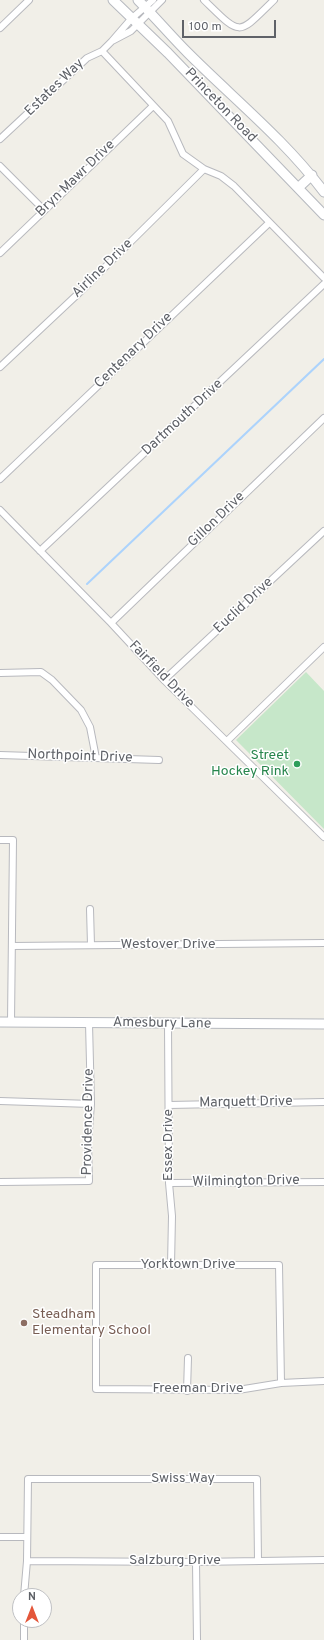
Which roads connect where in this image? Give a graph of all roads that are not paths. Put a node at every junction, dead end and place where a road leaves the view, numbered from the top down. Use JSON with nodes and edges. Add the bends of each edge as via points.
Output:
{"nodes":[{"id":1,"x":30,"y":0,"type":"edge"},
{"id":2,"x":113,"y":0,"type":"edge"},
{"id":3,"x":138,"y":0,"type":"edge"},
{"id":4,"x":152,"y":0,"type":"edge"},
{"id":5,"x":162,"y":0,"type":"edge"},
{"id":6,"x":204,"y":0,"type":"edge"},
{"id":7,"x":274,"y":0,"type":"edge"},
{"id":8,"x":147,"y":10,"type":"junction"},
{"id":9,"x":134,"y":22,"type":"junction"},
{"id":10,"x":0,"y":28,"type":"edge"},
{"id":11,"x":102,"y":51,"type":"junction"},
{"id":12,"x":153,"y":106,"type":"junction"},
{"id":13,"x":0,"y":139,"type":"edge"},
{"id":14,"x":0,"y":166,"type":"edge"},
{"id":15,"x":204,"y":169,"type":"junction"},
{"id":16,"x":312,"y":175,"type":"junction"},
{"id":17,"x":298,"y":188,"type":"junction"},
{"id":18,"x":324,"y":192,"type":"edge"},
{"id":19,"x":44,"y":210,"type":"junction"},
{"id":20,"x":324,"y":215,"type":"edge"},
{"id":21,"x":268,"y":223,"type":"junction"},
{"id":22,"x":0,"y":252,"type":"edge"},
{"id":23,"x":324,"y":278,"type":"edge"},
{"id":24,"x":324,"y":284,"type":"edge"},
{"id":25,"x":0,"y":367,"type":"edge"},
{"id":26,"x":324,"y":418,"type":"edge"},
{"id":27,"x":0,"y":479,"type":"edge"},
{"id":28,"x":0,"y":510,"type":"edge"},
{"id":29,"x":324,"y":531,"type":"edge"},
{"id":30,"x":40,"y":551,"type":"junction"},
{"id":31,"x":111,"y":623,"type":"junction"},
{"id":32,"x":324,"y":647,"type":"edge"},
{"id":33,"x":0,"y":672,"type":"edge"},
{"id":34,"x":164,"y":680,"type":"junction"},
{"id":35,"x":227,"y":741,"type":"junction"},
{"id":36,"x":0,"y":755,"type":"edge"},
{"id":37,"x":96,"y":758,"type":"junction"},
{"id":38,"x":159,"y":760,"type":"dead end"},
{"id":39,"x":324,"y":837,"type":"edge"},
{"id":40,"x":0,"y":840,"type":"edge"},
{"id":41,"x":90,"y":909,"type":"dead end"},
{"id":42,"x":324,"y":943,"type":"edge"},
{"id":43,"x":91,"y":945,"type":"junction"},
{"id":44,"x":12,"y":946,"type":"junction"},
{"id":45,"x":0,"y":1022,"type":"edge"},
{"id":46,"x":11,"y":1022,"type":"junction"},
{"id":47,"x":89,"y":1023,"type":"junction"},
{"id":48,"x":168,"y":1024,"type":"junction"},
{"id":49,"x":324,"y":1024,"type":"edge"},
{"id":50,"x":0,"y":1100,"type":"edge"},
{"id":51,"x":324,"y":1102,"type":"edge"},
{"id":52,"x":91,"y":1104,"type":"junction"},
{"id":53,"x":169,"y":1105,"type":"junction"},
{"id":54,"x":0,"y":1182,"type":"edge"},
{"id":55,"x":324,"y":1182,"type":"edge"},
{"id":56,"x":169,"y":1183,"type":"junction"},
{"id":57,"x":171,"y":1265,"type":"junction"},
{"id":58,"x":188,"y":1358,"type":"dead end"},
{"id":59,"x":324,"y":1381,"type":"edge"},
{"id":60,"x":281,"y":1383,"type":"junction"},
{"id":61,"x":96,"y":1389,"type":"joint"},
{"id":62,"x":187,"y":1391,"type":"junction"},
{"id":63,"x":0,"y":1537,"type":"edge"},
{"id":64,"x":26,"y":1537,"type":"junction"},
{"id":65,"x":324,"y":1560,"type":"edge"},
{"id":66,"x":27,"y":1561,"type":"junction"},
{"id":67,"x":258,"y":1561,"type":"junction"},
{"id":68,"x":196,"y":1562,"type":"junction"},
{"id":69,"x":25,"y":1588,"type":"edge"},
{"id":70,"x":24,"y":1628,"type":"edge"},
{"id":71,"x":24,"y":1640,"type":"edge"},
{"id":72,"x":197,"y":1640,"type":"edge"}],
"edges":[{"from":1,"to":10,"type":"street"},
{"from":2,"to":9,"type":"main road","name":"Princeton Road"},
{"from":3,"to":8,"type":"main road","name":"Princeton Road"},
{"from":4,"to":8,"type":"street","name":"Estates Way"},
{"from":5,"to":8,"type":"street","name":"Estates Way"},
{"from":6,"to":7,"type":"street","via":[[228,24],[236,28],[248,25]]},
{"from":8,"to":9,"type":"street","name":"Estates Way"},
{"from":8,"to":16,"type":"main road","name":"Princeton Road"},
{"from":9,"to":11,"type":"street","name":"Estates Way"},
{"from":9,"to":17,"type":"main road","name":"Princeton Road","via":[[168,53]]},
{"from":11,"to":12,"type":"street"},
{"from":11,"to":13,"type":"street","name":"Estates Way","via":[[87,58]]},
{"from":12,"to":15,"type":"street","via":[[168,122],[183,154]]},
{"from":12,"to":19,"type":"street","name":"Bryn Mawr Drive"},
{"from":14,"to":19,"type":"street"},
{"from":15,"to":21,"type":"street","via":[[221,176],[234,186]]},
{"from":15,"to":25,"type":"street","name":"Airline Drive"},
{"from":16,"to":17,"type":"main road"},
{"from":16,"to":18,"type":"main road","name":"Princeton Road"},
{"from":17,"to":20,"type":"main road","name":"Princeton Road"},
{"from":19,"to":22,"type":"street","name":"Bryn Mawr Drive"},
{"from":21,"to":23,"type":"street"},
{"from":21,"to":27,"type":"street","name":"Centenary Drive"},
{"from":24,"to":30,"type":"street","name":"Dartmouth Drive"},
{"from":26,"to":31,"type":"street","name":"Gillon Drive"},
{"from":28,"to":30,"type":"street","name":"Fairfield Drive"},
{"from":29,"to":34,"type":"street","name":"Euclid Drive"},
{"from":30,"to":31,"type":"street","name":"Fairfield Drive"},
{"from":31,"to":34,"type":"street","name":"Fairfield Drive"},
{"from":32,"to":35,"type":"street"},
{"from":33,"to":37,"type":"street","via":[[41,672],[52,680],[81,710],[90,727]]},
{"from":34,"to":35,"type":"street","name":"Fairfield Drive"},
{"from":35,"to":39,"type":"street","name":"Fairfield Drive"},
{"from":36,"to":37,"type":"street","name":"Northpoint Drive"},
{"from":37,"to":38,"type":"street","name":"Northpoint Drive"},
{"from":40,"to":44,"type":"street","via":[[13,840]]},
{"from":41,"to":43,"type":"street"},
{"from":42,"to":43,"type":"street","name":"Westover Drive"},
{"from":43,"to":44,"type":"street","name":"Westover Drive"},
{"from":44,"to":46,"type":"street"},
{"from":45,"to":46,"type":"main road","name":"Amesbury Lane"},
{"from":46,"to":47,"type":"main road","name":"Amesbury Lane"},
{"from":47,"to":48,"type":"main road","name":"Amesbury Lane"},
{"from":47,"to":52,"type":"street","name":"Providence Drive"},
{"from":48,"to":49,"type":"main road","name":"Amesbury Lane"},
{"from":48,"to":53,"type":"street","name":"Essex Drive"},
{"from":50,"to":52,"type":"street"},
{"from":51,"to":53,"type":"street","name":"Marquett Drive"},
{"from":52,"to":54,"type":"street","name":"Providence Drive","via":[[89,1181]]},
{"from":53,"to":56,"type":"street","name":"Essex Drive"},
{"from":55,"to":56,"type":"street","name":"Wilmington Drive"},
{"from":56,"to":57,"type":"street","name":"Essex Drive","via":[[172,1216]]},
{"from":57,"to":60,"type":"street","name":"Yorktown Drive","via":[[279,1264]]},
{"from":57,"to":61,"type":"street","name":"Yorktown Drive","via":[[96,1265]]},
{"from":58,"to":62,"type":"street"},
{"from":59,"to":60,"type":"street","name":"Freeman Drive"},
{"from":60,"to":62,"type":"street","name":"Freeman Drive","via":[[238,1390]]},
{"from":61,"to":62,"type":"street","name":"Freeman Drive"},
{"from":63,"to":64,"type":"street"},
{"from":64,"to":66,"type":"street"},
{"from":64,"to":67,"type":"street","name":"Swiss Way","via":[[28,1479],[257,1480]]},
{"from":65,"to":67,"type":"street","name":"Salzburg Drive"},
{"from":66,"to":68,"type":"street","name":"Salzburg Drive"},
{"from":66,"to":69,"type":"street"},
{"from":67,"to":68,"type":"street","name":"Salzburg Drive"},
{"from":68,"to":72,"type":"street"},
{"from":70,"to":71,"type":"street"}]}
